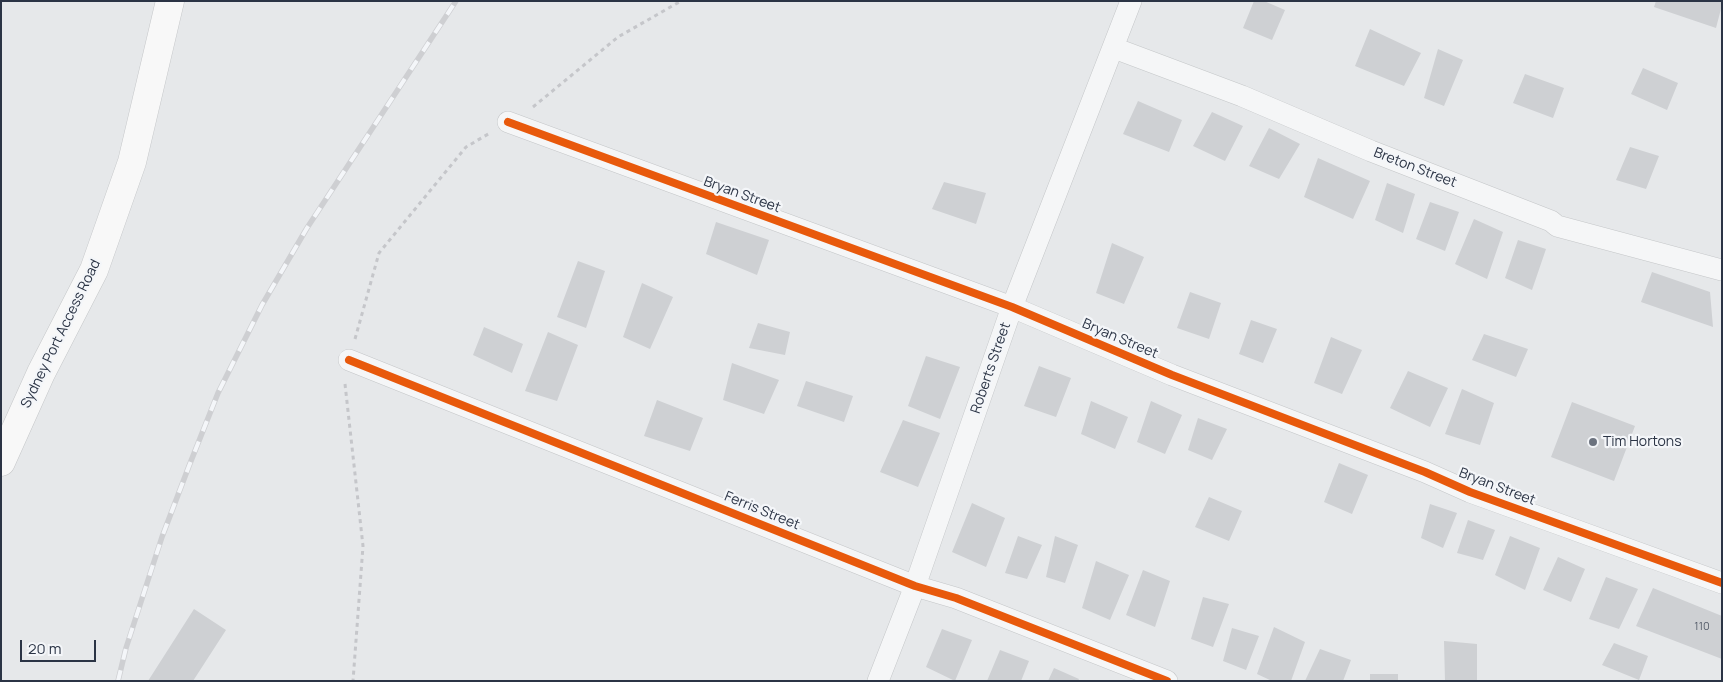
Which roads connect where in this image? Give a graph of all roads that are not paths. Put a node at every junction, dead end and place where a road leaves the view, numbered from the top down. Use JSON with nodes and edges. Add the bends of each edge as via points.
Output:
{"nodes":[{"id":1,"x":170,"y":1,"type":"edge"},
{"id":2,"x":1131,"y":1,"type":"edge"},
{"id":3,"x":1114,"y":48,"type":"junction"},
{"id":4,"x":508,"y":122,"type":"road end"},
{"id":5,"x":1722,"y":270,"type":"edge"},
{"id":6,"x":1012,"y":307,"type":"junction"},
{"id":7,"x":349,"y":360,"type":"road end"},
{"id":8,"x":1,"y":462,"type":"edge"},
{"id":9,"x":1722,"y":583,"type":"edge"},
{"id":10,"x":915,"y":586,"type":"junction"},
{"id":11,"x":878,"y":681,"type":"edge"},
{"id":12,"x":1167,"y":681,"type":"edge"}],
"edges":[{"from":1,"to":8,"type":"street","name":"Sydney Port Access Road","via":[[132,162],[94,270],[41,373]]},
{"from":2,"to":3,"type":"street","name":"Roberts Street"},
{"from":3,"to":5,"type":"street","name":"Breton Street","via":[[1242,96],[1557,226]]},
{"from":3,"to":6,"type":"street","name":"Roberts Street"},
{"from":4,"to":6,"type":"street","name":"Bryan Street"},
{"from":6,"to":9,"type":"street","name":"Bryan Street","via":[[1172,375],[1470,492]]},
{"from":6,"to":10,"type":"street","name":"Roberts Street"},
{"from":7,"to":10,"type":"street","name":"Ferris Street"},
{"from":10,"to":11,"type":"street","name":"Roberts Street"},
{"from":10,"to":12,"type":"street","name":"Ferris Street","via":[[956,598]]}]}
